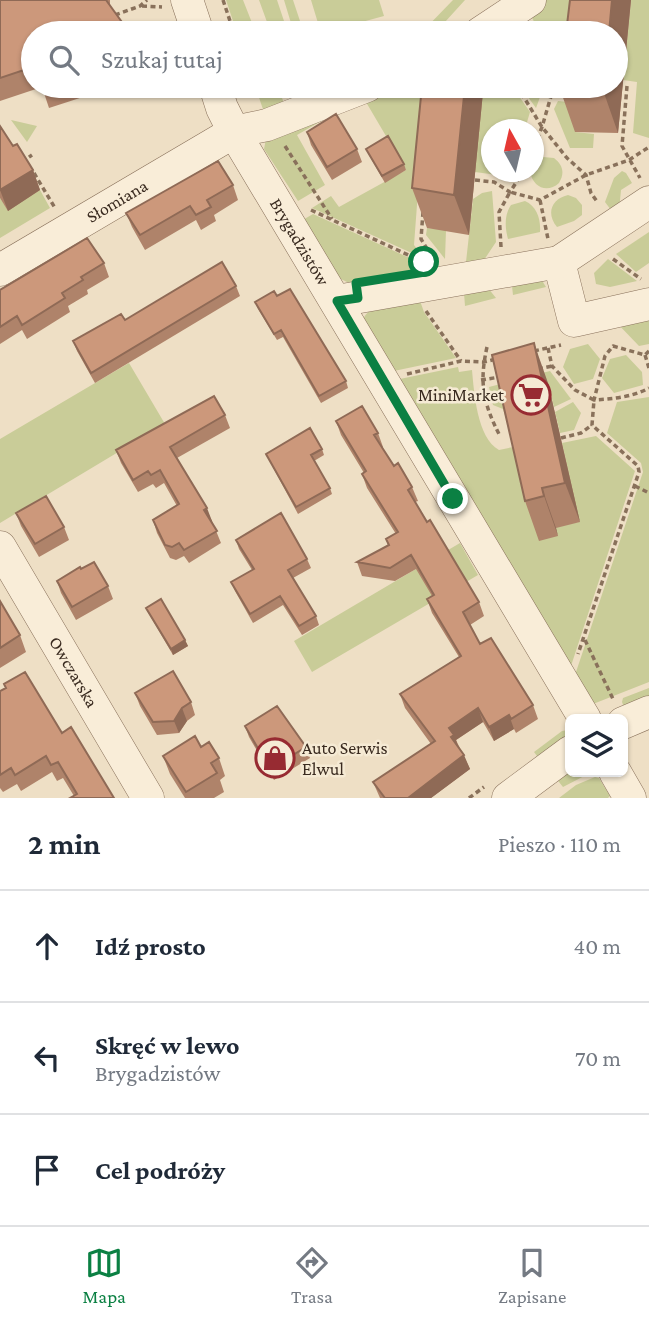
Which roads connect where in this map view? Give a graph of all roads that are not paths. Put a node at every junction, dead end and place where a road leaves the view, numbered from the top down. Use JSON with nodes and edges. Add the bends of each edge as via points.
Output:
{"nodes":[{"id":1,"x":530,"y":0,"type":"edge"},
{"id":2,"x":176,"y":4,"type":"edge"},
{"id":3,"x":189,"y":21,"type":"edge"},
{"id":4,"x":498,"y":21,"type":"edge"},
{"id":5,"x":219,"y":98,"type":"edge"},
{"id":6,"x":336,"y":98,"type":"edge"},
{"id":7,"x":234,"y":132,"type":"junction"},
{"id":8,"x":646,"y":192,"type":"edge"},
{"id":9,"x":548,"y":252,"type":"junction"},
{"id":10,"x":0,"y":270,"type":"edge"},
{"id":11,"x":337,"y":301,"type":"junction"},
{"id":12,"x":649,"y":304,"type":"edge"},
{"id":13,"x":0,"y":547,"type":"edge"},
{"id":14,"x":649,"y":712,"type":"edge"},
{"id":15,"x":603,"y":714,"type":"edge"},
{"id":16,"x":619,"y":714,"type":"edge"},
{"id":17,"x":565,"y":756,"type":"edge"},
{"id":18,"x":618,"y":777,"type":"edge"},
{"id":19,"x":148,"y":798,"type":"edge"},
{"id":20,"x":508,"y":798,"type":"edge"},
{"id":21,"x":630,"y":798,"type":"edge"}],
"edges":[{"from":1,"to":4,"type":"street"},
{"from":2,"to":3,"type":"street"},
{"from":5,"to":7,"type":"street","name":"Brygadzistów"},
{"from":6,"to":7,"type":"street","name":"Słomiana","via":[[267,125]]},
{"from":7,"to":10,"type":"street","name":"Słomiana"},
{"from":7,"to":11,"type":"street","name":"Brygadzistów"},
{"from":8,"to":9,"type":"street"},
{"from":9,"to":11,"type":"street","via":[[448,282]]},
{"from":9,"to":12,"type":"street","via":[[571,332]]},
{"from":11,"to":15,"type":"street","name":"Brygadzistów","via":[[382,380]]},
{"from":13,"to":19,"type":"street","name":"Owczarska"},
{"from":14,"to":16,"type":"street"},
{"from":17,"to":20,"type":"street"},
{"from":18,"to":21,"type":"street"}]}
